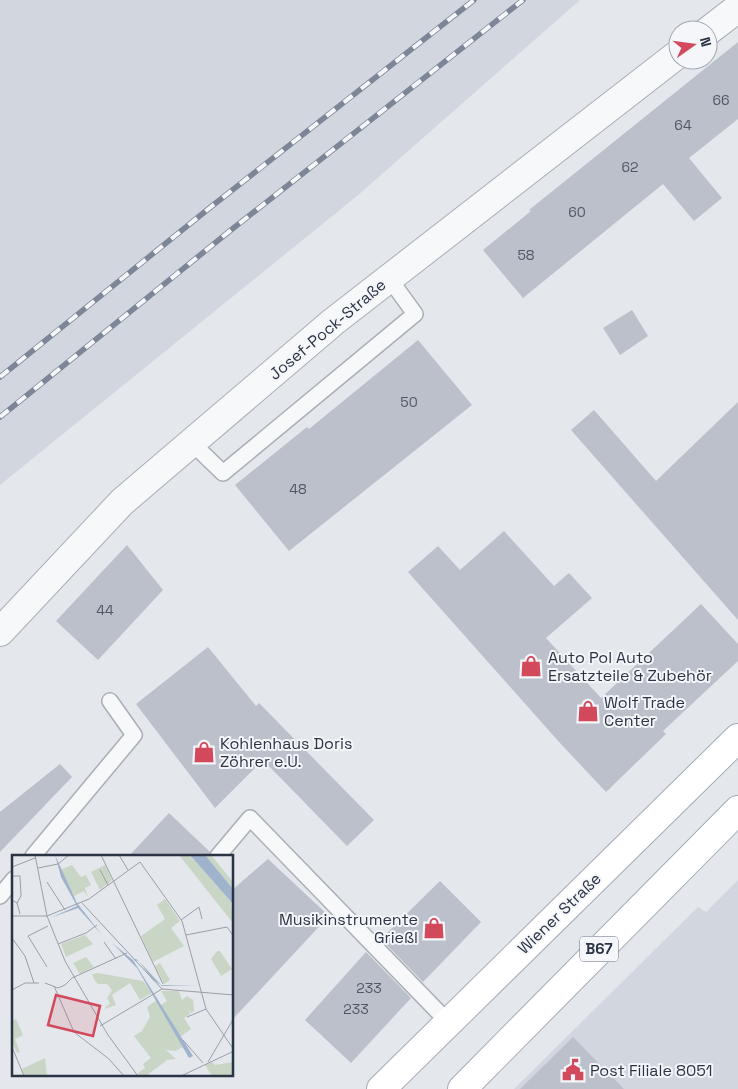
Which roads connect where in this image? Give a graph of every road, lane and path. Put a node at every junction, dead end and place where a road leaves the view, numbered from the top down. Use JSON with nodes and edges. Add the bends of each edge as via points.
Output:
{"nodes":[{"id":1,"x":738,"y":8,"type":"edge"},
{"id":2,"x":718,"y":23,"type":"edge"},
{"id":3,"x":668,"y":62,"type":"edge"},
{"id":4,"x":389,"y":278,"type":"junction"},
{"id":5,"x":192,"y":442,"type":"junction"},
{"id":6,"x":0,"y":632,"type":"edge"},
{"id":7,"x":110,"y":701,"type":"dead end"},
{"id":8,"x":738,"y":738,"type":"edge"},
{"id":9,"x":738,"y":810,"type":"edge"},
{"id":10,"x":34,"y":855,"type":"edge"},
{"id":11,"x":219,"y":855,"type":"edge"},
{"id":12,"x":12,"y":881,"type":"edge"},
{"id":13,"x":0,"y":896,"type":"edge"},
{"id":14,"x":448,"y":1022,"type":"junction"},
{"id":15,"x":381,"y":1089,"type":"edge"},
{"id":16,"x":462,"y":1089,"type":"edge"}],
"edges":[{"from":1,"to":2,"type":"street"},
{"from":3,"to":4,"type":"street","name":"Josef-Pock-Straße"},
{"from":4,"to":5,"type":"street","name":"Josef-Pock-Straße"},
{"from":4,"to":5,"type":"lane","via":[[415,314],[223,473]]},
{"from":5,"to":6,"type":"street","name":"Josef-Pock-Straße","via":[[122,502]]},
{"from":7,"to":10,"type":"lane","via":[[134,735]]},
{"from":8,"to":14,"type":"main road","name":"Wiener Straße"},
{"from":9,"to":16,"type":"main road","number":"B67"},
{"from":11,"to":14,"type":"lane","via":[[250,818]]},
{"from":12,"to":13,"type":"lane"},
{"from":14,"to":15,"type":"main road","name":"Wiener Straße"}]}
